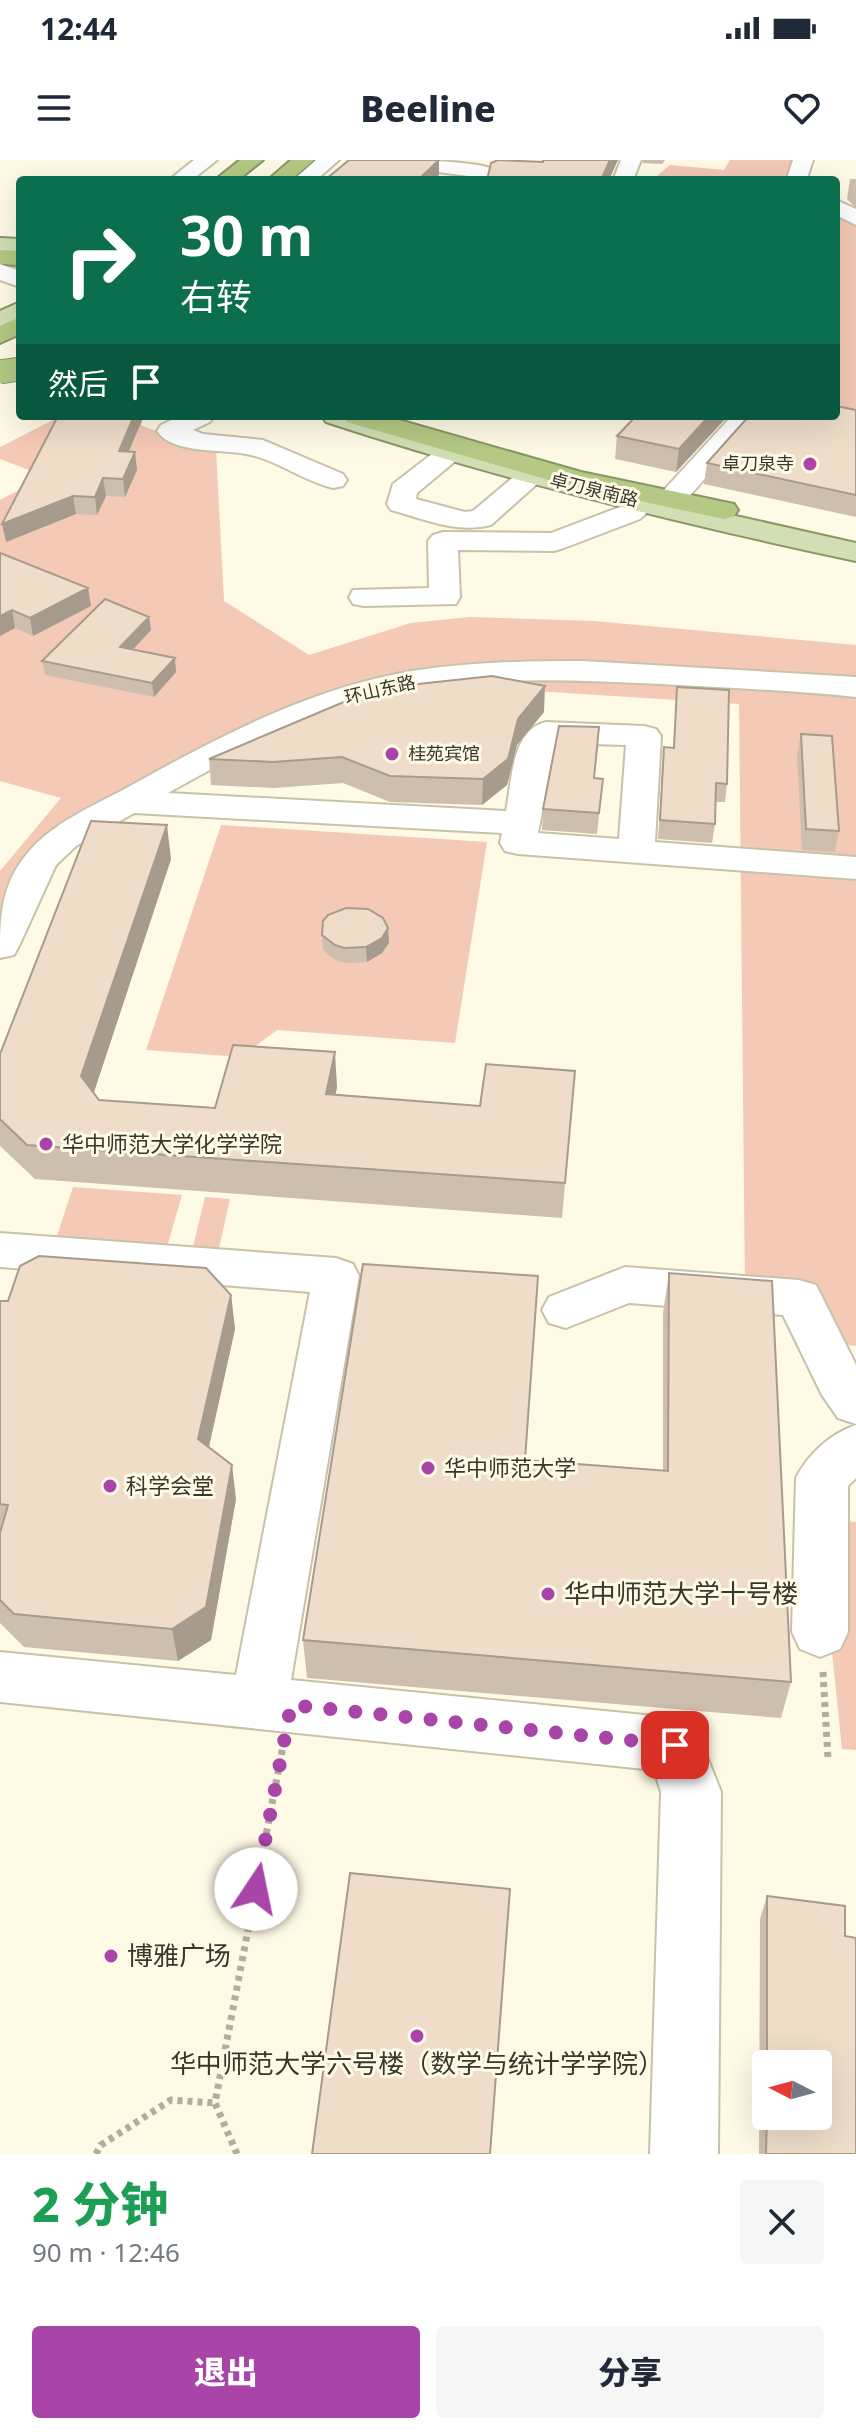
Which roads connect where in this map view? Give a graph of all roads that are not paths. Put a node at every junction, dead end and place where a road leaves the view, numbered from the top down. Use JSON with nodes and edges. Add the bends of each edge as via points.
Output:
{"nodes":[{"id":1,"x":207,"y":160,"type":"edge"},
{"id":2,"x":229,"y":160,"type":"edge"},
{"id":3,"x":253,"y":160,"type":"edge"},
{"id":4,"x":277,"y":160,"type":"edge"},
{"id":5,"x":304,"y":160,"type":"edge"},
{"id":6,"x":329,"y":160,"type":"edge"},
{"id":7,"x":393,"y":160,"type":"edge"},
{"id":8,"x":447,"y":160,"type":"edge"},
{"id":9,"x":506,"y":163,"type":"edge"},
{"id":10,"x":477,"y":168,"type":"edge"},
{"id":11,"x":185,"y":176,"type":"edge"},
{"id":12,"x":207,"y":176,"type":"edge"},
{"id":13,"x":231,"y":176,"type":"edge"},
{"id":14,"x":256,"y":176,"type":"edge"},
{"id":15,"x":283,"y":176,"type":"edge"},
{"id":16,"x":308,"y":176,"type":"edge"},
{"id":17,"x":193,"y":420,"type":"edge"},
{"id":18,"x":348,"y":420,"type":"edge"},
{"id":19,"x":392,"y":420,"type":"edge"},
{"id":20,"x":739,"y":424,"type":"edge"},
{"id":21,"x":451,"y":453,"type":"junction"},
{"id":22,"x":533,"y":475,"type":"junction"},
{"id":23,"x":333,"y":480,"type":"dead end"},
{"id":24,"x":674,"y":496,"type":"junction"},
{"id":25,"x":643,"y":503,"type":"junction"},
{"id":26,"x":724,"y":510,"type":"junction"},
{"id":27,"x":856,"y":537,"type":"edge"},
{"id":28,"x":856,"y":552,"type":"edge"},
{"id":29,"x":364,"y":597,"type":"dead end"},
{"id":30,"x":856,"y":687,"type":"edge"},
{"id":31,"x":128,"y":802,"type":"junction"},
{"id":32,"x":521,"y":823,"type":"junction"},
{"id":33,"x":636,"y":852,"type":"junction"},
{"id":34,"x":856,"y":868,"type":"edge"},
{"id":35,"x":0,"y":946,"type":"edge"},
{"id":36,"x":0,"y":1250,"type":"edge"},
{"id":37,"x":566,"y":1310,"type":"dead end"},
{"id":38,"x":856,"y":1404,"type":"edge"},
{"id":39,"x":856,"y":1446,"type":"edge"},
{"id":40,"x":820,"y":1632,"type":"road end"},
{"id":41,"x":0,"y":1677,"type":"edge"},
{"id":42,"x":275,"y":1703,"type":"junction"},
{"id":43,"x":684,"y":2154,"type":"edge"}],
"edges":[{"from":1,"to":11,"type":"street"},
{"from":2,"to":12,"type":"highway"},
{"from":3,"to":13,"type":"highway"},
{"from":4,"to":14,"type":"highway"},
{"from":5,"to":15,"type":"highway"},
{"from":6,"to":16,"type":"street"},
{"from":7,"to":10,"type":"street","via":[[489,172]]},
{"from":8,"to":10,"type":"street"},
{"from":9,"to":10,"type":"street"},
{"from":17,"to":23,"type":"street","via":[[170,431],[199,442],[253,446]]},
{"from":18,"to":21,"type":"main road","name":"卓刀泉南路"},
{"from":19,"to":24,"type":"main road","name":"卓刀泉南路"},
{"from":19,"to":26,"type":"highway","via":[[576,479]]},
{"from":20,"to":24,"type":"street"},
{"from":21,"to":22,"type":"main road","name":"卓刀泉南路"},
{"from":21,"to":22,"type":"street","via":[[403,490],[401,504],[464,521],[481,519]]},
{"from":22,"to":25,"type":"main road","name":"卓刀泉南路"},
{"from":24,"to":26,"type":"main road","name":"卓刀泉南路"},
{"from":25,"to":28,"type":"main road","name":"卓刀泉南路"},
{"from":25,"to":29,"type":"street","via":[[554,542],[443,541],[445,597]]},
{"from":26,"to":27,"type":"main road","name":"卓刀泉南路"},
{"from":30,"to":31,"type":"street","name":"环山东路","via":[[555,670],[408,682],[330,702],[258,733]]},
{"from":31,"to":32,"type":"street"},
{"from":31,"to":35,"type":"street","name":"环山东路","via":[[50,848]]},
{"from":32,"to":33,"type":"street","via":[[518,843]]},
{"from":32,"to":33,"type":"street","via":[[536,745],[546,732],[644,736]]},
{"from":33,"to":34,"type":"street"},
{"from":36,"to":42,"type":"street","via":[[336,1276]]},
{"from":37,"to":38,"type":"street","via":[[625,1285],[799,1298],[839,1381]]},
{"from":39,"to":40,"type":"street","via":[[822,1478]]},
{"from":41,"to":42,"type":"street"},
{"from":42,"to":43,"type":"street","via":[[675,1745],[691,1792]]}]}
